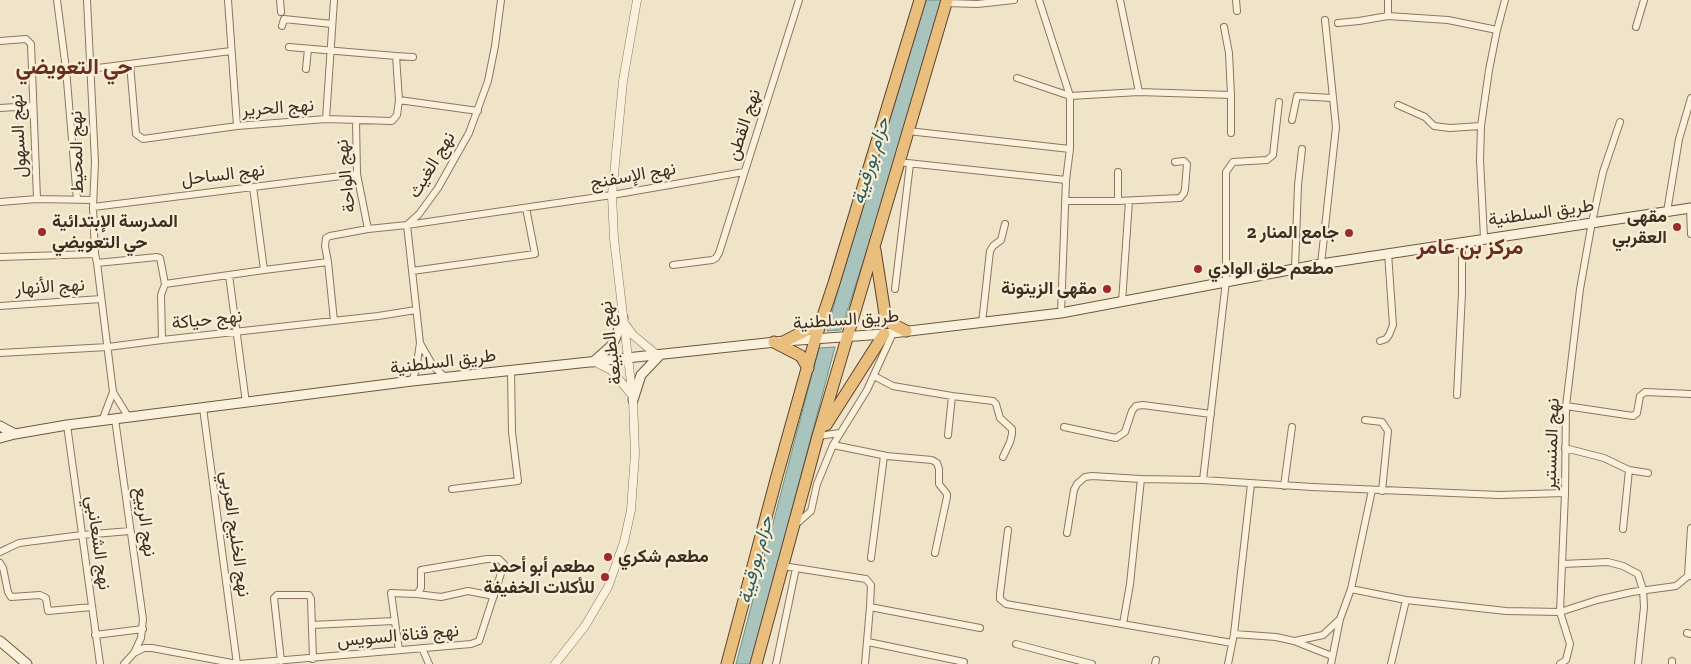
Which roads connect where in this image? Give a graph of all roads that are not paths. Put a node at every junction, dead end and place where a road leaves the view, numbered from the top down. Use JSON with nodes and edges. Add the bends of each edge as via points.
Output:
{"nodes":[{"id":1,"x":57,"y":0,"type":"edge"},
{"id":2,"x":87,"y":0,"type":"edge"},
{"id":3,"x":228,"y":0,"type":"edge"},
{"id":4,"x":280,"y":0,"type":"edge"},
{"id":5,"x":334,"y":0,"type":"edge"},
{"id":6,"x":501,"y":0,"type":"edge"},
{"id":7,"x":636,"y":0,"type":"edge"},
{"id":8,"x":799,"y":0,"type":"edge"},
{"id":9,"x":920,"y":0,"type":"edge"},
{"id":10,"x":1014,"y":0,"type":"edge"},
{"id":11,"x":1039,"y":0,"type":"edge"},
{"id":12,"x":1120,"y":0,"type":"edge"},
{"id":13,"x":1236,"y":0,"type":"edge"},
{"id":14,"x":1388,"y":0,"type":"edge"},
{"id":15,"x":1505,"y":0,"type":"edge"},
{"id":16,"x":1644,"y":0,"type":"edge"},
{"id":17,"x":946,"y":1,"type":"edge"},
{"id":18,"x":977,"y":2,"type":"edge"},
{"id":19,"x":1237,"y":11,"type":"dead end"},
{"id":20,"x":281,"y":12,"type":"dead end"},
{"id":21,"x":1388,"y":16,"type":"junction"},
{"id":22,"x":1325,"y":20,"type":"dead end"},
{"id":23,"x":1338,"y":23,"type":"dead end"},
{"id":24,"x":332,"y":24,"type":"junction"},
{"id":25,"x":282,"y":26,"type":"dead end"},
{"id":26,"x":1636,"y":26,"type":"dead end"},
{"id":27,"x":1224,"y":28,"type":"dead end"},
{"id":28,"x":1497,"y":30,"type":"junction"},
{"id":29,"x":0,"y":41,"type":"edge"},
{"id":30,"x":289,"y":47,"type":"dead end"},
{"id":31,"x":308,"y":49,"type":"junction"},
{"id":32,"x":231,"y":51,"type":"junction"},
{"id":33,"x":330,"y":51,"type":"junction"},
{"id":34,"x":396,"y":56,"type":"junction"},
{"id":35,"x":413,"y":57,"type":"dead end"},
{"id":36,"x":130,"y":64,"type":"junction"},
{"id":37,"x":90,"y":69,"type":"junction"},
{"id":38,"x":306,"y":69,"type":"dead end"},
{"id":39,"x":1017,"y":78,"type":"dead end"},
{"id":40,"x":1139,"y":92,"type":"junction"},
{"id":41,"x":1231,"y":95,"type":"junction"},
{"id":42,"x":1070,"y":96,"type":"junction"},
{"id":43,"x":1332,"y":98,"type":"junction"},
{"id":44,"x":1691,"y":98,"type":"edge"},
{"id":45,"x":399,"y":100,"type":"junction"},
{"id":46,"x":1279,"y":102,"type":"dead end"},
{"id":47,"x":1398,"y":105,"type":"dead end"},
{"id":48,"x":32,"y":106,"type":"junction"},
{"id":49,"x":0,"y":108,"type":"edge"},
{"id":50,"x":478,"y":111,"type":"junction"},
{"id":51,"x":326,"y":119,"type":"junction"},
{"id":52,"x":356,"y":120,"type":"junction"},
{"id":53,"x":1292,"y":120,"type":"dead end"},
{"id":54,"x":1620,"y":122,"type":"dead end"},
{"id":55,"x":237,"y":126,"type":"junction"},
{"id":56,"x":1481,"y":126,"type":"junction"},
{"id":57,"x":908,"y":131,"type":"junction"},
{"id":58,"x":1231,"y":133,"type":"dead end"},
{"id":59,"x":1070,"y":149,"type":"junction"},
{"id":60,"x":1302,"y":149,"type":"dead end"},
{"id":61,"x":898,"y":162,"type":"junction"},
{"id":62,"x":1175,"y":162,"type":"dead end"},
{"id":63,"x":910,"y":164,"type":"junction"},
{"id":64,"x":744,"y":172,"type":"junction"},
{"id":65,"x":1118,"y":172,"type":"dead end"},
{"id":66,"x":358,"y":174,"type":"junction"},
{"id":67,"x":1066,"y":180,"type":"junction"},
{"id":68,"x":253,"y":187,"type":"junction"},
{"id":69,"x":612,"y":195,"type":"junction"},
{"id":70,"x":37,"y":199,"type":"junction"},
{"id":71,"x":77,"y":199,"type":"junction"},
{"id":72,"x":1067,"y":201,"type":"junction"},
{"id":73,"x":1129,"y":201,"type":"junction"},
{"id":74,"x":0,"y":202,"type":"edge"},
{"id":75,"x":1118,"y":202,"type":"junction"},
{"id":76,"x":93,"y":203,"type":"junction"},
{"id":77,"x":526,"y":208,"type":"junction"},
{"id":78,"x":1691,"y":208,"type":"edge"},
{"id":79,"x":1667,"y":212,"type":"junction"},
{"id":80,"x":1592,"y":222,"type":"junction"},
{"id":81,"x":1005,"y":224,"type":"dead end"},
{"id":82,"x":407,"y":225,"type":"junction"},
{"id":83,"x":368,"y":229,"type":"junction"},
{"id":84,"x":1691,"y":234,"type":"edge"},
{"id":85,"x":1484,"y":238,"type":"junction"},
{"id":86,"x":1462,"y":242,"type":"junction"},
{"id":87,"x":874,"y":245,"type":"junction"},
{"id":88,"x":1388,"y":253,"type":"junction"},
{"id":89,"x":95,"y":254,"type":"junction"},
{"id":90,"x":0,"y":257,"type":"edge"},
{"id":91,"x":328,"y":262,"type":"junction"},
{"id":92,"x":97,"y":263,"type":"junction"},
{"id":93,"x":1321,"y":264,"type":"junction"},
{"id":94,"x":673,"y":265,"type":"dead end"},
{"id":95,"x":1295,"y":268,"type":"junction"},
{"id":96,"x":264,"y":270,"type":"junction"},
{"id":97,"x":412,"y":271,"type":"junction"},
{"id":98,"x":228,"y":275,"type":"junction"},
{"id":99,"x":1226,"y":281,"type":"junction"},
{"id":100,"x":165,"y":284,"type":"junction"},
{"id":101,"x":894,"y":289,"type":"dead end"},
{"id":102,"x":101,"y":299,"type":"junction"},
{"id":103,"x":1122,"y":302,"type":"junction"},
{"id":104,"x":0,"y":306,"type":"edge"},
{"id":105,"x":416,"y":310,"type":"junction"},
{"id":106,"x":1061,"y":312,"type":"junction"},
{"id":107,"x":822,"y":319,"type":"junction"},
{"id":108,"x":623,"y":320,"type":"junction"},
{"id":109,"x":334,"y":321,"type":"junction"},
{"id":110,"x":982,"y":322,"type":"junction"},
{"id":111,"x":906,"y":331,"type":"junction"},
{"id":112,"x":236,"y":332,"type":"junction"},
{"id":113,"x":889,"y":333,"type":"junction"},
{"id":114,"x":847,"y":338,"type":"junction"},
{"id":115,"x":162,"y":340,"type":"junction"},
{"id":116,"x":815,"y":340,"type":"junction"},
{"id":117,"x":779,"y":341,"type":"junction"},
{"id":118,"x":1380,"y":341,"type":"dead end"},
{"id":119,"x":420,"y":343,"type":"junction"},
{"id":120,"x":108,"y":347,"type":"junction"},
{"id":121,"x":0,"y":353,"type":"edge"},
{"id":122,"x":659,"y":355,"type":"junction"},
{"id":123,"x":628,"y":358,"type":"junction"},
{"id":124,"x":594,"y":362,"type":"junction"},
{"id":125,"x":808,"y":368,"type":"junction"},
{"id":126,"x":511,"y":370,"type":"junction"},
{"id":127,"x":874,"y":376,"type":"junction"},
{"id":128,"x":446,"y":378,"type":"junction"},
{"id":129,"x":412,"y":381,"type":"junction"},
{"id":130,"x":113,"y":392,"type":"junction"},
{"id":131,"x":1457,"y":394,"type":"dead end"},
{"id":132,"x":1691,"y":394,"type":"edge"},
{"id":133,"x":952,"y":396,"type":"junction"},
{"id":134,"x":633,"y":398,"type":"junction"},
{"id":135,"x":246,"y":403,"type":"junction"},
{"id":136,"x":1566,"y":406,"type":"junction"},
{"id":137,"x":203,"y":408,"type":"junction"},
{"id":138,"x":1211,"y":414,"type":"junction"},
{"id":139,"x":129,"y":418,"type":"junction"},
{"id":140,"x":115,"y":419,"type":"junction"},
{"id":141,"x":1365,"y":420,"type":"dead end"},
{"id":142,"x":102,"y":421,"type":"junction"},
{"id":143,"x":67,"y":425,"type":"junction"},
{"id":144,"x":0,"y":426,"type":"edge"},
{"id":145,"x":1064,"y":427,"type":"dead end"},
{"id":146,"x":1292,"y":427,"type":"dead end"},
{"id":147,"x":840,"y":432,"type":"junction"},
{"id":148,"x":15,"y":434,"type":"junction"},
{"id":149,"x":819,"y":434,"type":"junction"},
{"id":150,"x":948,"y":435,"type":"dead end"},
{"id":151,"x":0,"y":438,"type":"edge"},
{"id":152,"x":833,"y":445,"type":"junction"},
{"id":153,"x":1565,"y":448,"type":"junction"},
{"id":154,"x":884,"y":456,"type":"junction"},
{"id":155,"x":1003,"y":457,"type":"dead end"},
{"id":156,"x":1629,"y":470,"type":"junction"},
{"id":157,"x":1648,"y":473,"type":"dead end"},
{"id":158,"x":1141,"y":479,"type":"junction"},
{"id":159,"x":1203,"y":480,"type":"junction"},
{"id":160,"x":1251,"y":484,"type":"junction"},
{"id":161,"x":1284,"y":486,"type":"junction"},
{"id":162,"x":452,"y":489,"type":"dead end"},
{"id":163,"x":1372,"y":490,"type":"junction"},
{"id":164,"x":1382,"y":491,"type":"junction"},
{"id":165,"x":1565,"y":493,"type":"junction"},
{"id":166,"x":793,"y":526,"type":"junction"},
{"id":167,"x":1691,"y":528,"type":"edge"},
{"id":168,"x":1623,"y":529,"type":"dead end"},
{"id":169,"x":1008,"y":530,"type":"dead end"},
{"id":170,"x":130,"y":531,"type":"junction"},
{"id":171,"x":1067,"y":532,"type":"dead end"},
{"id":172,"x":82,"y":535,"type":"junction"},
{"id":173,"x":0,"y":552,"type":"edge"},
{"id":174,"x":935,"y":553,"type":"dead end"},
{"id":175,"x":871,"y":558,"type":"dead end"},
{"id":176,"x":0,"y":563,"type":"edge"},
{"id":177,"x":1562,"y":564,"type":"junction"},
{"id":178,"x":783,"y":566,"type":"junction"},
{"id":179,"x":796,"y":568,"type":"junction"},
{"id":180,"x":1690,"y":576,"type":"edge"},
{"id":181,"x":1351,"y":588,"type":"junction"},
{"id":182,"x":1643,"y":590,"type":"junction"},
{"id":183,"x":417,"y":594,"type":"junction"},
{"id":184,"x":494,"y":596,"type":"junction"},
{"id":185,"x":1406,"y":600,"type":"junction"},
{"id":186,"x":92,"y":607,"type":"junction"},
{"id":187,"x":870,"y":607,"type":"junction"},
{"id":188,"x":1560,"y":612,"type":"junction"},
{"id":189,"x":1340,"y":619,"type":"junction"},
{"id":190,"x":394,"y":621,"type":"junction"},
{"id":191,"x":1123,"y":624,"type":"junction"},
{"id":192,"x":312,"y":625,"type":"junction"},
{"id":193,"x":980,"y":628,"type":"dead end"},
{"id":194,"x":143,"y":630,"type":"junction"},
{"id":195,"x":1234,"y":634,"type":"junction"},
{"id":196,"x":95,"y":635,"type":"junction"},
{"id":197,"x":0,"y":641,"type":"edge"},
{"id":198,"x":1294,"y":641,"type":"junction"},
{"id":199,"x":868,"y":642,"type":"junction"},
{"id":200,"x":1232,"y":643,"type":"junction"},
{"id":201,"x":1016,"y":644,"type":"dead end"},
{"id":202,"x":422,"y":648,"type":"junction"},
{"id":203,"x":399,"y":650,"type":"junction"},
{"id":204,"x":134,"y":653,"type":"junction"},
{"id":205,"x":1332,"y":656,"type":"junction"},
{"id":206,"x":314,"y":659,"type":"junction"},
{"id":207,"x":281,"y":661,"type":"junction"},
{"id":208,"x":964,"y":662,"type":"dead end"},
{"id":209,"x":27,"y":664,"type":"edge"},
{"id":210,"x":100,"y":664,"type":"edge"},
{"id":211,"x":124,"y":664,"type":"edge"},
{"id":212,"x":238,"y":664,"type":"edge"},
{"id":213,"x":429,"y":664,"type":"edge"},
{"id":214,"x":555,"y":664,"type":"edge"},
{"id":215,"x":727,"y":664,"type":"edge"},
{"id":216,"x":756,"y":664,"type":"edge"},
{"id":217,"x":776,"y":664,"type":"edge"},
{"id":218,"x":865,"y":664,"type":"edge"},
{"id":219,"x":1092,"y":664,"type":"edge"},
{"id":220,"x":1228,"y":664,"type":"edge"},
{"id":221,"x":1331,"y":664,"type":"edge"},
{"id":222,"x":1391,"y":664,"type":"edge"},
{"id":223,"x":1560,"y":664,"type":"edge"},
{"id":224,"x":1638,"y":664,"type":"edge"}],
"edges":[{"from":1,"to":71,"type":"street"},
{"from":2,"to":37,"type":"street","name":"نهج المحيط"},
{"from":3,"to":32,"type":"street"},
{"from":4,"to":20,"type":"street"},
{"from":5,"to":24,"type":"street"},
{"from":6,"to":50,"type":"street","name":"نهج الغيث","via":[[492,63]]},
{"from":7,"to":69,"type":"street","name":"نهج الطبيعة","via":[[623,80]]},
{"from":8,"to":64,"type":"street","name":"نهج القطن"},
{"from":9,"to":107,"type":"highway"},
{"from":10,"to":18,"type":"street"},
{"from":11,"to":42,"type":"street"},
{"from":12,"to":40,"type":"street"},
{"from":13,"to":19,"type":"street"},
{"from":14,"to":21,"type":"street"},
{"from":15,"to":28,"type":"street"},
{"from":16,"to":26,"type":"street"},
{"from":17,"to":18,"type":"street"},
{"from":17,"to":57,"type":"highway"},
{"from":21,"to":23,"type":"street"},
{"from":21,"to":28,"type":"street","via":[[1448,20]]},
{"from":22,"to":43,"type":"street"},
{"from":24,"to":25,"type":"street","via":[[284,19]]},
{"from":24,"to":33,"type":"street"},
{"from":27,"to":41,"type":"street"},
{"from":28,"to":56,"type":"street"},
{"from":29,"to":48,"type":"street","name":"نهج السهول","via":[[26,39],[31,44]]},
{"from":30,"to":31,"type":"street"},
{"from":31,"to":33,"type":"street"},
{"from":31,"to":38,"type":"street"},
{"from":32,"to":36,"type":"street"},
{"from":32,"to":55,"type":"street"},
{"from":33,"to":34,"type":"street"},
{"from":33,"to":51,"type":"street"},
{"from":34,"to":35,"type":"street"},
{"from":34,"to":45,"type":"street"},
{"from":36,"to":37,"type":"street"},
{"from":36,"to":55,"type":"street","name":"نهج الحرير","via":[[136,134],[143,139]]},
{"from":37,"to":76,"type":"street","name":"نهج المحيط","via":[[95,162]]},
{"from":39,"to":42,"type":"street"},
{"from":40,"to":41,"type":"street"},
{"from":40,"to":42,"type":"street"},
{"from":41,"to":58,"type":"street"},
{"from":42,"to":59,"type":"street"},
{"from":43,"to":53,"type":"street","via":[[1297,96]]},
{"from":43,"to":93,"type":"street","via":[[1336,127]]},
{"from":44,"to":79,"type":"street"},
{"from":45,"to":50,"type":"street"},
{"from":45,"to":52,"type":"street","name":"نهج الحرير","via":[[397,115],[392,121]]},
{"from":46,"to":99,"type":"street","via":[[1273,155],[1267,160],[1233,162],[1226,172]]},
{"from":47,"to":56,"type":"street","via":[[1425,117],[1434,126]]},
{"from":48,"to":49,"type":"street"},
{"from":48,"to":70,"type":"street","name":"نهج السهول"},
{"from":50,"to":82,"type":"street","name":"نهج الغيث","via":[[438,188]]},
{"from":51,"to":52,"type":"street","name":"نهج الحرير"},
{"from":51,"to":55,"type":"street","name":"نهج الحرير"},
{"from":52,"to":66,"type":"street","name":"نهج الواحة"},
{"from":54,"to":80,"type":"street","name":"نهج المنستير","via":[[1603,172]]},
{"from":56,"to":85,"type":"street"},
{"from":57,"to":59,"type":"street"},
{"from":57,"to":61,"type":"highway"},
{"from":59,"to":67,"type":"street"},
{"from":60,"to":95,"type":"street"},
{"from":61,"to":63,"type":"street"},
{"from":61,"to":87,"type":"highway"},
{"from":62,"to":73,"type":"street","via":[[1187,164],[1186,189],[1180,198]]},
{"from":63,"to":67,"type":"street"},
{"from":63,"to":101,"type":"street"},
{"from":64,"to":69,"type":"street","name":"نهج الإسفنج"},
{"from":64,"to":94,"type":"street","name":"نهج القطن","via":[[716,258]]},
{"from":65,"to":75,"type":"street"},
{"from":66,"to":68,"type":"street","name":"نهج الساحل"},
{"from":66,"to":83,"type":"street","name":"نهج الواحة"},
{"from":67,"to":72,"type":"street"},
{"from":68,"to":76,"type":"street","name":"نهج الساحل"},
{"from":68,"to":96,"type":"street"},
{"from":69,"to":77,"type":"street","name":"نهج الإسفنج"},
{"from":69,"to":108,"type":"street","name":"نهج الطبيعة"},
{"from":70,"to":71,"type":"street","name":"نهج الساحل"},
{"from":70,"to":74,"type":"street","name":"نهج الساحل"},
{"from":71,"to":76,"type":"street","name":"نهج الساحل"},
{"from":72,"to":75,"type":"street"},
{"from":72,"to":106,"type":"street"},
{"from":73,"to":75,"type":"street"},
{"from":73,"to":103,"type":"street"},
{"from":76,"to":89,"type":"street","name":"نهج المحيط"},
{"from":77,"to":82,"type":"street","name":"نهج الإسفنج"},
{"from":77,"to":97,"type":"street","via":[[535,254]]},
{"from":78,"to":79,"type":"main road","name":"طريق السلطنية"},
{"from":78,"to":84,"type":"street"},
{"from":79,"to":80,"type":"main road","name":"طريق السلطنية"},
{"from":80,"to":85,"type":"main road","name":"طريق السلطنية"},
{"from":80,"to":136,"type":"street","name":"نهج المنستير","via":[[1580,289]]},
{"from":81,"to":110,"type":"street","via":[[1001,240],[990,251]]},
{"from":82,"to":83,"type":"street","name":"نهج الإسفنج"},
{"from":82,"to":97,"type":"street"},
{"from":83,"to":91,"type":"street","name":"نهج الإسفنج","via":[[326,238],[324,246]]},
{"from":85,"to":86,"type":"main road","name":"طريق السلطنية"},
{"from":86,"to":88,"type":"main road","name":"طريق السلطنية"},
{"from":86,"to":131,"type":"street"},
{"from":87,"to":111,"type":"highway","via":[[885,314],[892,324]]},
{"from":87,"to":114,"type":"highway"},
{"from":88,"to":93,"type":"main road","name":"طريق السلطنية"},
{"from":88,"to":118,"type":"street","via":[[1393,325],[1386,339]]},
{"from":89,"to":90,"type":"street"},
{"from":89,"to":92,"type":"street","name":"نهج المحيط"},
{"from":91,"to":96,"type":"street"},
{"from":91,"to":109,"type":"street"},
{"from":92,"to":100,"type":"street","via":[[157,257],[161,260]]},
{"from":92,"to":102,"type":"street","name":"نهج المحيط"},
{"from":93,"to":95,"type":"main road","name":"طريق السلطنية"},
{"from":95,"to":99,"type":"main road","name":"طريق السلطنية"},
{"from":96,"to":98,"type":"street"},
{"from":97,"to":105,"type":"street"},
{"from":98,"to":100,"type":"street"},
{"from":98,"to":112,"type":"street"},
{"from":99,"to":103,"type":"main road","name":"طريق السلطنية"},
{"from":99,"to":138,"type":"street"},
{"from":100,"to":115,"type":"street","via":[[161,295]]},
{"from":102,"to":104,"type":"street","name":"نهج الأنهار"},
{"from":102,"to":120,"type":"street","name":"نهج المحيط"},
{"from":103,"to":106,"type":"main road","name":"طريق السلطنية"},
{"from":105,"to":109,"type":"street","name":"نهج حياكة"},
{"from":105,"to":119,"type":"street"},
{"from":106,"to":110,"type":"main road","name":"طريق السلطنية"},
{"from":107,"to":116,"type":"highway"},
{"from":107,"to":117,"type":"highway","via":[[814,326]]},
{"from":108,"to":122,"type":"street","via":[[633,335]]},
{"from":108,"to":123,"type":"street","name":"نهج الطبيعة"},
{"from":108,"to":124,"type":"main road","via":[[611,346]]},
{"from":109,"to":112,"type":"street","name":"نهج حياكة"},
{"from":110,"to":111,"type":"main road","name":"طريق السلطنية"},
{"from":111,"to":113,"type":"main road","name":"طريق السلطنية"},
{"from":112,"to":115,"type":"street","name":"نهج حياكة"},
{"from":112,"to":135,"type":"street"},
{"from":113,"to":114,"type":"main road","name":"طريق السلطنية"},
{"from":113,"to":127,"type":"street"},
{"from":113,"to":149,"type":"highway"},
{"from":114,"to":116,"type":"main road","name":"طريق السلطنية"},
{"from":114,"to":149,"type":"highway"},
{"from":115,"to":120,"type":"street","name":"نهج حياكة"},
{"from":116,"to":117,"type":"main road","name":"طريق السلطنية"},
{"from":116,"to":125,"type":"highway"},
{"from":117,"to":122,"type":"main road","name":"طريق السلطنية"},
{"from":117,"to":125,"type":"highway","via":[[801,356]]},
{"from":119,"to":128,"type":"street","via":[[433,366]]},
{"from":119,"to":129,"type":"street"},
{"from":120,"to":121,"type":"street","name":"نهج حياكة"},
{"from":120,"to":130,"type":"street","name":"نهج المحيط"},
{"from":122,"to":123,"type":"main road","name":"طريق السلطنية"},
{"from":122,"to":134,"type":"main road","via":[[641,375]]},
{"from":123,"to":124,"type":"main road","name":"طريق السلطنية"},
{"from":123,"to":134,"type":"street","name":"نهج الطبيعة"},
{"from":124,"to":126,"type":"main road","name":"طريق السلطنية"},
{"from":124,"to":134,"type":"street","via":[[611,370]]},
{"from":125,"to":215,"type":"highway"},
{"from":126,"to":128,"type":"main road","name":"طريق السلطنية"},
{"from":126,"to":162,"type":"street","via":[[512,432],[518,481]]},
{"from":127,"to":133,"type":"street","via":[[893,386]]},
{"from":127,"to":147,"type":"street"},
{"from":128,"to":129,"type":"main road","name":"طريق السلطنية"},
{"from":129,"to":135,"type":"main road","name":"طريق السلطنية"},
{"from":130,"to":139,"type":"street","name":"نهج المحيط"},
{"from":130,"to":142,"type":"street","name":"نهج المحيط"},
{"from":132,"to":136,"type":"street","via":[[1645,392],[1640,396],[1637,413],[1633,416]]},
{"from":133,"to":150,"type":"street"},
{"from":133,"to":155,"type":"street","via":[[996,404],[1000,418],[1012,429]]},
{"from":134,"to":214,"type":"street","name":"نهج الطبيعة","via":[[634,478],[624,542],[608,587],[585,626]]},
{"from":135,"to":137,"type":"main road","name":"طريق السلطنية"},
{"from":136,"to":153,"type":"street","name":"نهج المنستير"},
{"from":137,"to":139,"type":"main road","name":"طريق السلطنية"},
{"from":137,"to":212,"type":"street","name":"نهج الخليج العربي"},
{"from":138,"to":145,"type":"street","via":[[1136,406],[1125,432],[1116,438]]},
{"from":138,"to":159,"type":"street"},
{"from":139,"to":140,"type":"main road","name":"طريق السلطنية"},
{"from":140,"to":142,"type":"main road","name":"طريق السلطنية"},
{"from":140,"to":170,"type":"street","name":"نهج الربيع"},
{"from":141,"to":164,"type":"street","via":[[1382,422],[1388,430]]},
{"from":142,"to":143,"type":"main road","name":"طريق السلطنية"},
{"from":143,"to":148,"type":"main road","name":"طريق السلطنية"},
{"from":143,"to":172,"type":"street","name":"نهج الشعانبي"},
{"from":144,"to":148,"type":"main road"},
{"from":146,"to":161,"type":"street"},
{"from":147,"to":149,"type":"street"},
{"from":147,"to":152,"type":"street"},
{"from":148,"to":151,"type":"main road","name":"طريق السلطنية"},
{"from":149,"to":166,"type":"highway"},
{"from":152,"to":154,"type":"street"},
{"from":152,"to":166,"type":"street","via":[[817,484],[811,511]]},
{"from":153,"to":156,"type":"street","via":[[1604,458]]},
{"from":153,"to":165,"type":"street","name":"نهج المنستير"},
{"from":154,"to":174,"type":"street","via":[[935,461],[939,465],[939,484],[947,497]]},
{"from":154,"to":175,"type":"street"},
{"from":156,"to":157,"type":"street"},
{"from":156,"to":168,"type":"street"},
{"from":158,"to":159,"type":"street"},
{"from":158,"to":171,"type":"street","via":[[1092,476],[1080,480],[1074,490]]},
{"from":158,"to":191,"type":"street"},
{"from":159,"to":160,"type":"street"},
{"from":160,"to":161,"type":"street"},
{"from":160,"to":195,"type":"street"},
{"from":161,"to":163,"type":"street"},
{"from":163,"to":164,"type":"street"},
{"from":163,"to":181,"type":"street"},
{"from":164,"to":165,"type":"street","via":[[1499,495]]},
{"from":165,"to":177,"type":"street","name":"نهج المنستير"},
{"from":166,"to":178,"type":"highway"},
{"from":167,"to":180,"type":"street"},
{"from":169,"to":191,"type":"street","via":[[1000,594],[1002,602]]},
{"from":170,"to":172,"type":"street"},
{"from":170,"to":194,"type":"street","name":"نهج الربيع"},
{"from":172,"to":173,"type":"street","via":[[19,543]]},
{"from":172,"to":186,"type":"street","name":"نهج الشعانبي"},
{"from":176,"to":186,"type":"street","via":[[11,597],[40,595],[46,598],[48,612]]},
{"from":177,"to":182,"type":"street","via":[[1608,562],[1623,566],[1638,574]]},
{"from":177,"to":188,"type":"street","name":"نهج المنستير"},
{"from":178,"to":179,"type":"street"},
{"from":178,"to":216,"type":"highway"},
{"from":179,"to":187,"type":"street","via":[[866,579],[871,585]]},
{"from":179,"to":217,"type":"street"},
{"from":180,"to":182,"type":"street","via":[[1676,586]]},
{"from":181,"to":185,"type":"street"},
{"from":181,"to":189,"type":"street"},
{"from":182,"to":188,"type":"street"},
{"from":182,"to":224,"type":"street"},
{"from":183,"to":184,"type":"street","via":[[441,596],[468,591]]},
{"from":183,"to":184,"type":"street","name":"نهج قناة السويس","via":[[421,588],[422,570],[487,558],[504,564]]},
{"from":183,"to":190,"type":"street","via":[[391,593]]},
{"from":184,"to":202,"type":"street","name":"نهج قناة السويس","via":[[479,640],[472,644]]},
{"from":185,"to":188,"type":"street","via":[[1506,611]]},
{"from":185,"to":222,"type":"street"},
{"from":186,"to":196,"type":"street","name":"نهج الشعانبي"},
{"from":187,"to":193,"type":"street"},
{"from":187,"to":199,"type":"street"},
{"from":188,"to":223,"type":"street","name":"نهج المنستير","via":[[1570,644],[1566,660]]},
{"from":189,"to":198,"type":"street","via":[[1323,635]]},
{"from":189,"to":205,"type":"street"},
{"from":190,"to":192,"type":"street"},
{"from":190,"to":203,"type":"street"},
{"from":191,"to":200,"type":"street"},
{"from":192,"to":206,"type":"street"},
{"from":192,"to":207,"type":"street","via":[[309,595],[277,595],[274,598]]},
{"from":194,"to":196,"type":"street"},
{"from":194,"to":204,"type":"street"},
{"from":195,"to":198,"type":"street"},
{"from":195,"to":200,"type":"street"},
{"from":196,"to":210,"type":"street","name":"نهج الشعانبي"},
{"from":197,"to":209,"type":"main road"},
{"from":198,"to":205,"type":"street"},
{"from":199,"to":208,"type":"street"},
{"from":199,"to":218,"type":"street"},
{"from":200,"to":220,"type":"street"},
{"from":201,"to":219,"type":"street"},
{"from":202,"to":203,"type":"street","name":"نهج قناة السويس"},
{"from":202,"to":213,"type":"street"},
{"from":203,"to":206,"type":"street","name":"نهج قناة السويس"},
{"from":204,"to":211,"type":"street"},
{"from":204,"to":212,"type":"street","name":"نهج قناة السويس","via":[[152,648]]},
{"from":205,"to":221,"type":"street"},
{"from":206,"to":207,"type":"street","name":"نهج قناة السويس"},
{"from":207,"to":212,"type":"street","name":"نهج قناة السويس"}]}
